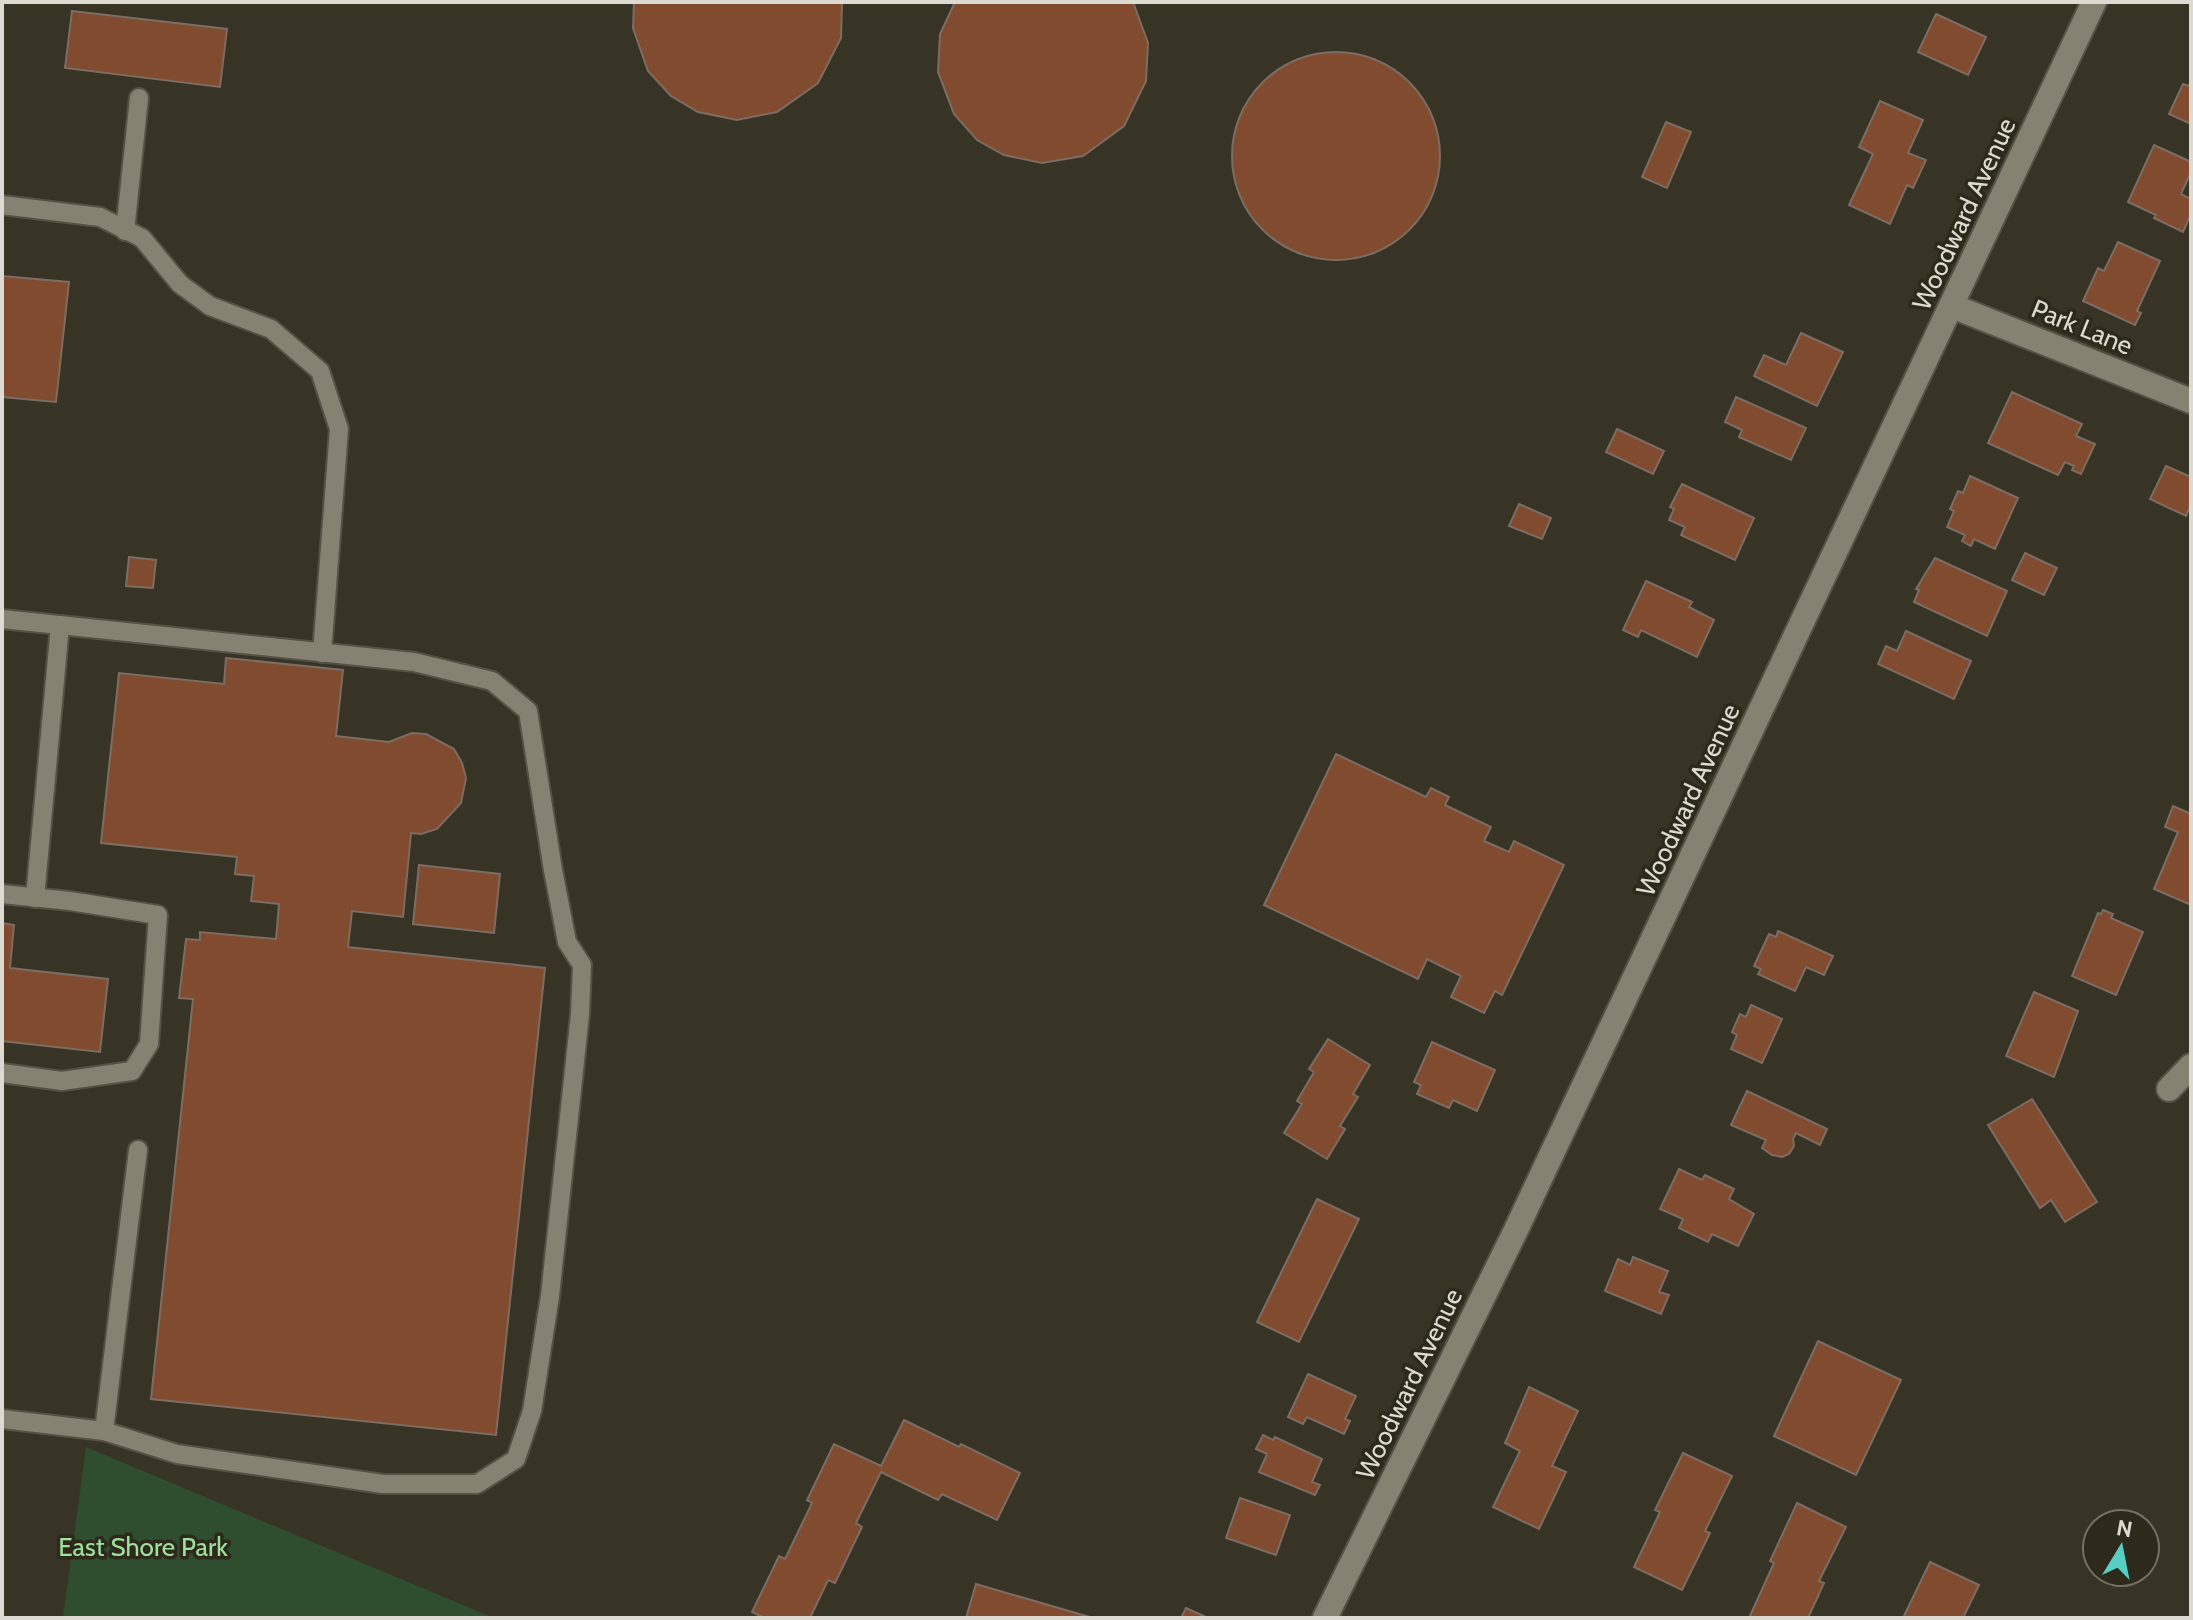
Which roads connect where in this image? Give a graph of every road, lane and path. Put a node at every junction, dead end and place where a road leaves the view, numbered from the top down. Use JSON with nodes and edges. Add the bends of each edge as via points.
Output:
{"nodes":[{"id":1,"x":2094,"y":2,"type":"edge"},
{"id":2,"x":139,"y":98,"type":"dead end"},
{"id":3,"x":2,"y":205,"type":"edge"},
{"id":4,"x":125,"y":231,"type":"junction"},
{"id":5,"x":1952,"y":306,"type":"junction"},
{"id":6,"x":2191,"y":401,"type":"edge"},
{"id":7,"x":2,"y":619,"type":"edge"},
{"id":8,"x":60,"y":625,"type":"junction"},
{"id":9,"x":322,"y":653,"type":"junction"},
{"id":10,"x":2,"y":894,"type":"edge"},
{"id":11,"x":35,"y":898,"type":"junction"},
{"id":12,"x":2191,"y":1066,"type":"edge"},
{"id":13,"x":2,"y":1073,"type":"edge"},
{"id":14,"x":2169,"y":1089,"type":"dead end"},
{"id":15,"x":138,"y":1150,"type":"dead end"},
{"id":16,"x":2,"y":1419,"type":"edge"},
{"id":17,"x":104,"y":1431,"type":"junction"},
{"id":18,"x":1325,"y":1618,"type":"edge"}],
"edges":[{"from":1,"to":5,"type":"street","name":"Woodward Avenue"},
{"from":2,"to":4,"type":"lane"},
{"from":3,"to":4,"type":"lane","via":[[100,217]]},
{"from":4,"to":9,"type":"lane","via":[[142,238],[180,284],[210,306],[271,329],[320,371],[339,429]]},
{"from":5,"to":6,"type":"street","name":"Park Lane"},
{"from":5,"to":18,"type":"street","name":"Woodward Avenue","via":[[1501,1261]]},
{"from":7,"to":8,"type":"lane"},
{"from":8,"to":9,"type":"lane"},
{"from":8,"to":11,"type":"lane"},
{"from":9,"to":17,"type":"lane","via":[[414,662],[492,681],[528,711],[567,942],[582,965],[550,1296],[532,1411],[516,1459],[477,1484],[383,1484],[177,1454]]},
{"from":10,"to":11,"type":"lane"},
{"from":11,"to":13,"type":"lane","via":[[158,915],[149,1044],[132,1071],[62,1081]]},
{"from":12,"to":14,"type":"street"},
{"from":15,"to":17,"type":"lane"},
{"from":16,"to":17,"type":"lane"}]}
